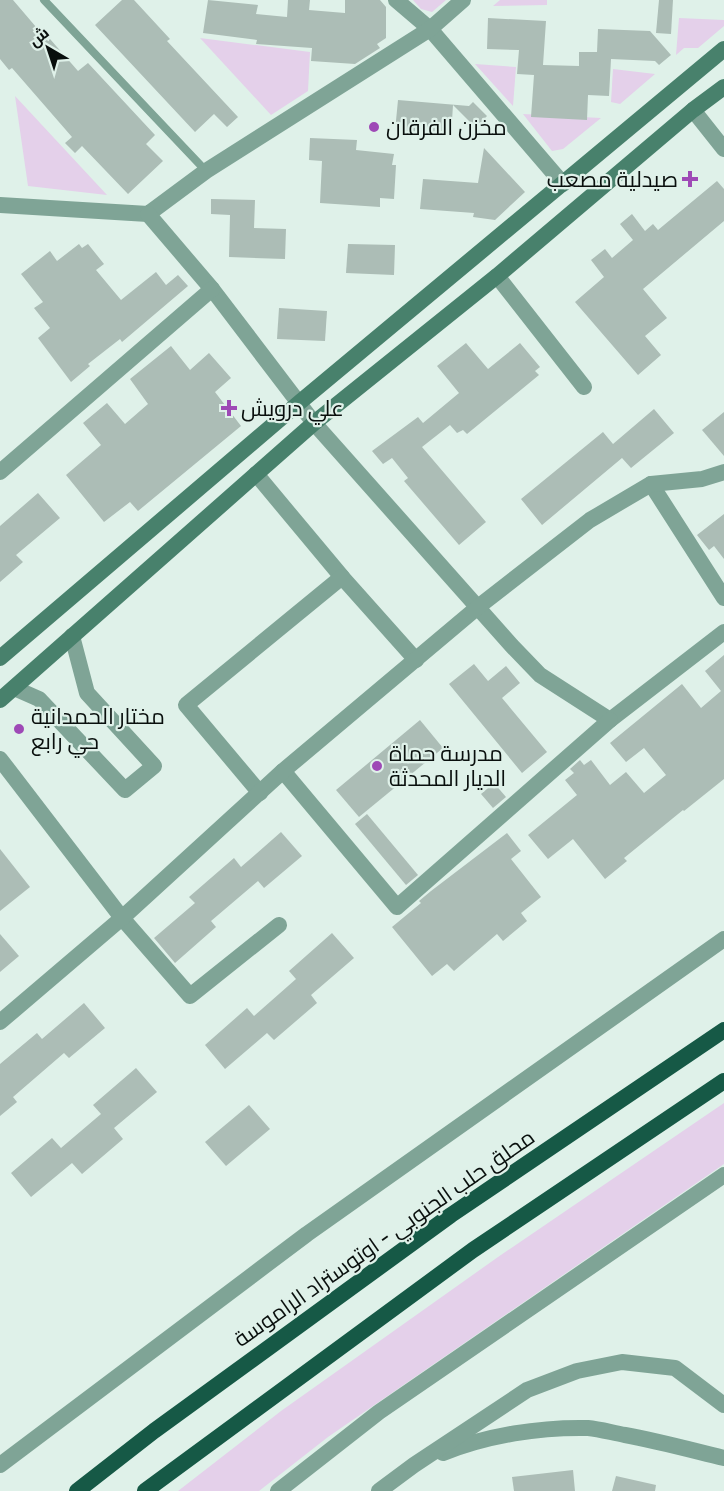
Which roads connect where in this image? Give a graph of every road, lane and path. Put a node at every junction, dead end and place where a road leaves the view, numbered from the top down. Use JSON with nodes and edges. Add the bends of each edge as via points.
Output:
{"nodes":[{"id":1,"x":44,"y":0,"type":"edge"},
{"id":2,"x":396,"y":0,"type":"edge"},
{"id":3,"x":463,"y":0,"type":"edge"},
{"id":4,"x":430,"y":28,"type":"junction"},
{"id":5,"x":724,"y":49,"type":"edge"},
{"id":6,"x":724,"y":87,"type":"edge"},
{"id":7,"x":693,"y":110,"type":"junction"},
{"id":8,"x":724,"y":149,"type":"edge"},
{"id":9,"x":206,"y":171,"type":"junction"},
{"id":10,"x":563,"y":184,"type":"junction"},
{"id":11,"x":0,"y":205,"type":"edge"},
{"id":12,"x":148,"y":214,"type":"junction"},
{"id":13,"x":496,"y":276,"type":"junction"},
{"id":14,"x":212,"y":289,"type":"junction"},
{"id":15,"x":584,"y":387,"type":"dead end"},
{"id":16,"x":300,"y":402,"type":"junction"},
{"id":17,"x":314,"y":423,"type":"junction"},
{"id":18,"x":724,"y":471,"type":"edge"},
{"id":19,"x":0,"y":472,"type":"edge"},
{"id":20,"x":256,"y":474,"type":"junction"},
{"id":21,"x":651,"y":484,"type":"junction"},
{"id":22,"x":342,"y":577,"type":"junction"},
{"id":23,"x":724,"y":598,"type":"edge"},
{"id":24,"x":478,"y":607,"type":"junction"},
{"id":25,"x":724,"y":632,"type":"edge"},
{"id":26,"x":72,"y":636,"type":"junction"},
{"id":27,"x":0,"y":658,"type":"edge"},
{"id":28,"x":416,"y":660,"type":"junction"},
{"id":29,"x":14,"y":688,"type":"junction"},
{"id":30,"x":0,"y":700,"type":"edge"},
{"id":31,"x":610,"y":720,"type":"junction"},
{"id":32,"x":0,"y":759,"type":"edge"},
{"id":33,"x":283,"y":771,"type":"junction"},
{"id":34,"x":260,"y":793,"type":"junction"},
{"id":35,"x":122,"y":918,"type":"junction"},
{"id":36,"x":279,"y":925,"type":"dead end"},
{"id":37,"x":724,"y":939,"type":"edge"},
{"id":38,"x":0,"y":1022,"type":"edge"},
{"id":39,"x":724,"y":1030,"type":"edge"},
{"id":40,"x":724,"y":1081,"type":"edge"},
{"id":41,"x":724,"y":1175,"type":"edge"},
{"id":42,"x":724,"y":1406,"type":"edge"},
{"id":43,"x":724,"y":1458,"type":"edge"},
{"id":44,"x":0,"y":1465,"type":"edge"},
{"id":45,"x":414,"y":1465,"type":"junction"},
{"id":46,"x":77,"y":1491,"type":"edge"},
{"id":47,"x":145,"y":1491,"type":"edge"},
{"id":48,"x":278,"y":1491,"type":"edge"},
{"id":49,"x":379,"y":1491,"type":"edge"}],
"edges":[{"from":1,"to":9,"type":"lane"},
{"from":2,"to":4,"type":"street"},
{"from":3,"to":4,"type":"street"},
{"from":4,"to":9,"type":"street"},
{"from":4,"to":10,"type":"street"},
{"from":5,"to":10,"type":"main road"},
{"from":6,"to":7,"type":"main road"},
{"from":7,"to":8,"type":"street"},
{"from":7,"to":13,"type":"main road"},
{"from":9,"to":12,"type":"street"},
{"from":10,"to":16,"type":"main road"},
{"from":11,"to":12,"type":"street"},
{"from":12,"to":14,"type":"street"},
{"from":13,"to":15,"type":"street"},
{"from":13,"to":17,"type":"main road"},
{"from":14,"to":16,"type":"street"},
{"from":14,"to":19,"type":"street"},
{"from":16,"to":17,"type":"street"},
{"from":16,"to":27,"type":"main road"},
{"from":17,"to":20,"type":"main road"},
{"from":17,"to":24,"type":"street"},
{"from":18,"to":21,"type":"street","via":[[702,479]]},
{"from":20,"to":22,"type":"street"},
{"from":20,"to":26,"type":"main road"},
{"from":21,"to":23,"type":"street"},
{"from":21,"to":24,"type":"street","via":[[590,520]]},
{"from":22,"to":28,"type":"street"},
{"from":22,"to":34,"type":"street","via":[[186,705]]},
{"from":24,"to":28,"type":"street"},
{"from":24,"to":31,"type":"street","via":[[540,675]]},
{"from":25,"to":31,"type":"street"},
{"from":26,"to":29,"type":"main road"},
{"from":26,"to":29,"type":"street","via":[[87,693],[154,766],[125,790],[39,699]]},
{"from":28,"to":33,"type":"street"},
{"from":29,"to":30,"type":"main road"},
{"from":31,"to":33,"type":"street","via":[[397,907]]},
{"from":32,"to":35,"type":"street"},
{"from":33,"to":34,"type":"street"},
{"from":34,"to":35,"type":"street"},
{"from":35,"to":36,"type":"street","via":[[190,996]]},
{"from":35,"to":38,"type":"street"},
{"from":37,"to":44,"type":"street","via":[[307,1234]]},
{"from":39,"to":46,"type":"highway","name":"محلق حلب الجنوبي - اوتوستراد الراموسة","via":[[451,1215]]},
{"from":40,"to":47,"type":"highway","via":[[473,1250]]},
{"from":41,"to":48,"type":"street","via":[[379,1412]]},
{"from":42,"to":45,"type":"street","via":[[675,1368],[622,1362],[577,1371],[527,1390]]},
{"from":43,"to":45,"type":"street","via":[[590,1428],[515,1433],[459,1447]]},
{"from":45,"to":49,"type":"street"}]}
